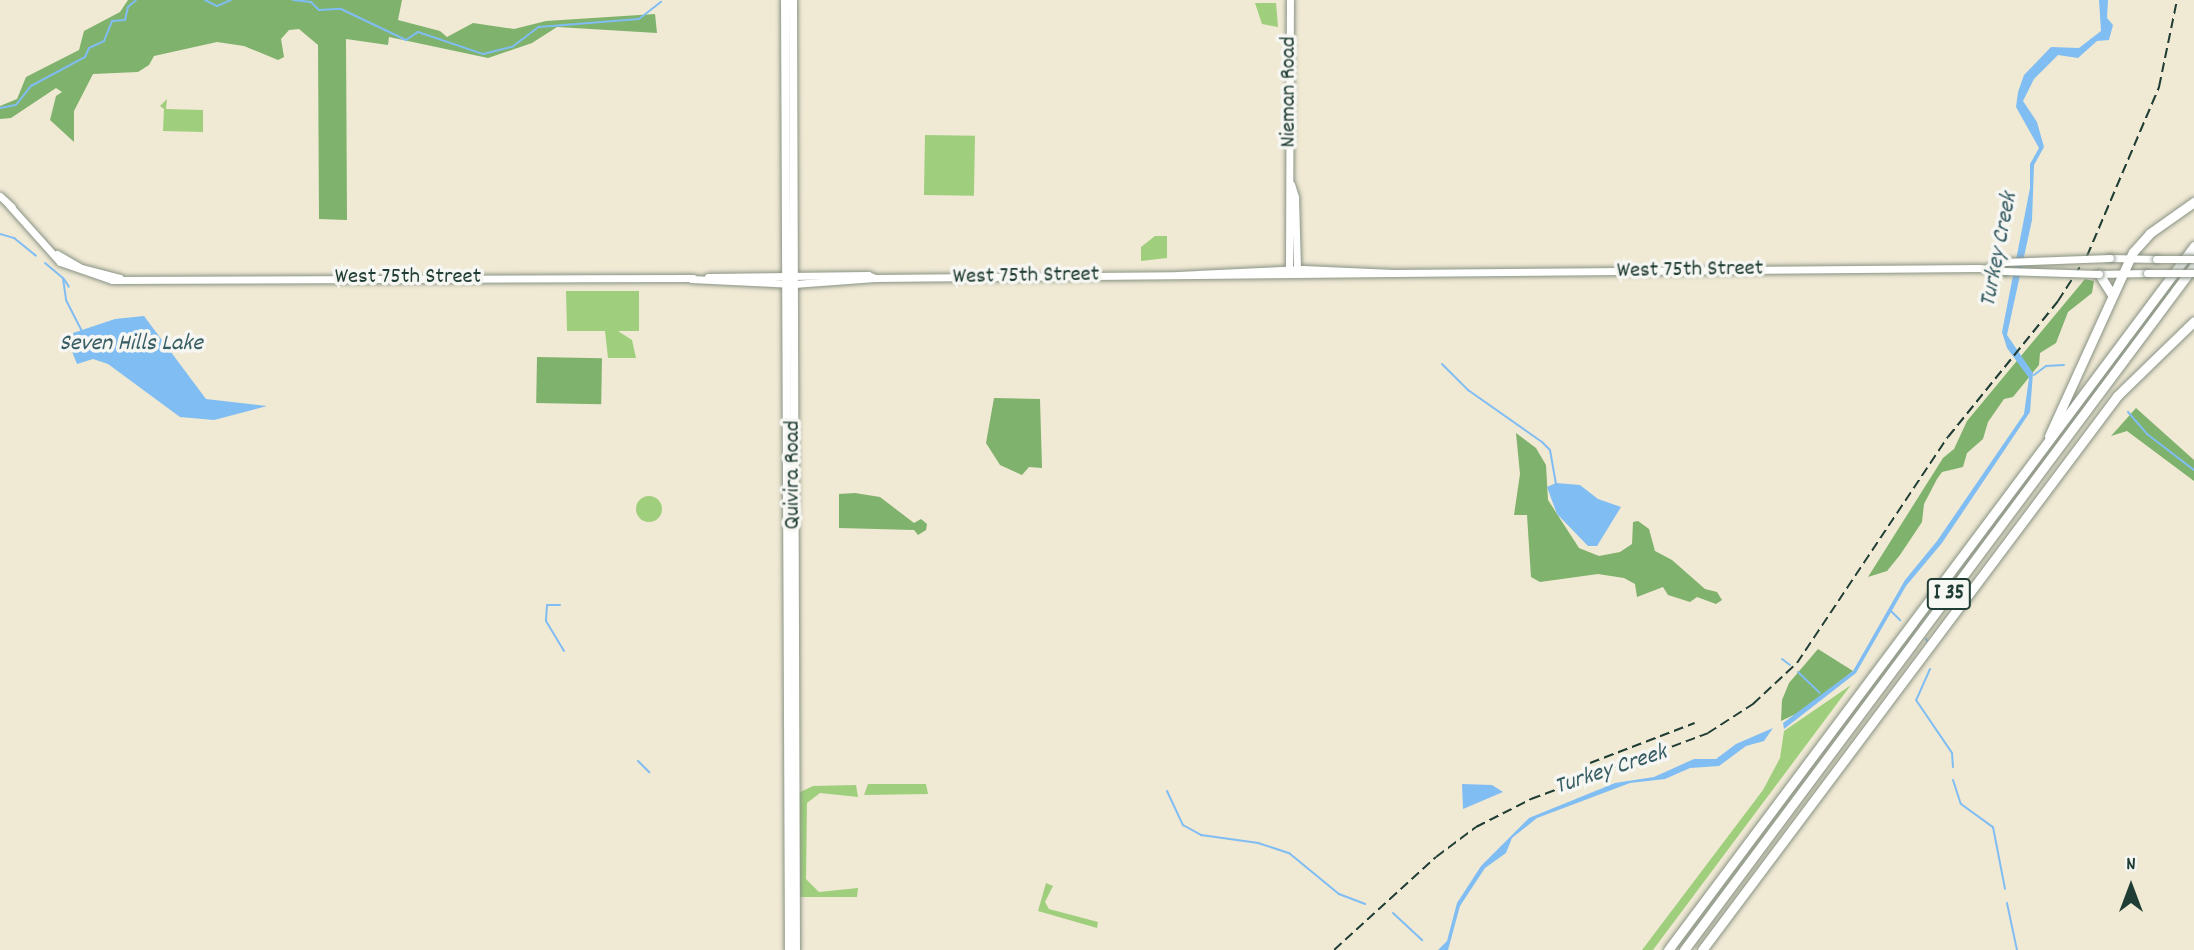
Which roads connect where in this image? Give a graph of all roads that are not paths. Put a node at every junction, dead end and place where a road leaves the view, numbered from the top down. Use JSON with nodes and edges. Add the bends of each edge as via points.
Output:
{"nodes":[{"id":1,"x":785,"y":0,"type":"edge"},
{"id":2,"x":793,"y":0,"type":"edge"},
{"id":3,"x":1290,"y":0,"type":"edge"},
{"id":4,"x":789,"y":34,"type":"junction"},
{"id":5,"x":0,"y":196,"type":"edge"},
{"id":6,"x":2194,"y":202,"type":"edge"},
{"id":7,"x":2194,"y":246,"type":"edge"},
{"id":8,"x":2129,"y":259,"type":"junction"},
{"id":9,"x":2194,"y":259,"type":"edge"},
{"id":10,"x":2194,"y":266,"type":"edge"},
{"id":11,"x":1987,"y":268,"type":"junction"},
{"id":12,"x":1293,"y":270,"type":"junction"},
{"id":13,"x":1393,"y":273,"type":"junction"},
{"id":14,"x":2194,"y":273,"type":"edge"},
{"id":15,"x":2099,"y":274,"type":"junction"},
{"id":16,"x":2121,"y":274,"type":"junction"},
{"id":17,"x":1177,"y":275,"type":"junction"},
{"id":18,"x":789,"y":280,"type":"junction"},
{"id":19,"x":2112,"y":295,"type":"junction"},
{"id":20,"x":2194,"y":321,"type":"edge"},
{"id":21,"x":2044,"y":447,"type":"junction"},
{"id":22,"x":789,"y":950,"type":"edge"},
{"id":23,"x":796,"y":950,"type":"edge"},
{"id":24,"x":1668,"y":950,"type":"edge"},
{"id":25,"x":1684,"y":950,"type":"edge"},
{"id":26,"x":1702,"y":950,"type":"edge"}],
"edges":[{"from":1,"to":4,"type":"main road","name":"Quivira Road"},
{"from":2,"to":4,"type":"main road","name":"Quivira Road"},
{"from":3,"to":12,"type":"main road","name":"Nieman Road"},
{"from":4,"to":18,"type":"main road","name":"Quivira Road"},
{"from":5,"to":18,"type":"main road","name":"West 75th Street","via":[[49,250],[86,275],[125,279]]},
{"from":6,"to":8,"type":"highway","via":[[2146,237]]},
{"from":7,"to":21,"type":"highway","number":"I 35"},
{"from":8,"to":9,"type":"main road","name":"West 75th Street","bridge":true},
{"from":8,"to":11,"type":"main road","name":"West 75th Street","bridge":true,"via":[[2004,262]]},
{"from":8,"to":16,"type":"highway"},
{"from":10,"to":25,"type":"highway","number":"I 35"},
{"from":11,"to":13,"type":"main road","name":"West 75th Street"},
{"from":11,"to":15,"type":"main road","name":"West 75th Street","bridge":true},
{"from":12,"to":13,"type":"main road","name":"West 75th Street","via":[[1389,269]]},
{"from":12,"to":17,"type":"main road","name":"West 75th Street"},
{"from":13,"to":17,"type":"main road","name":"West 75th Street"},
{"from":14,"to":16,"type":"main road","name":"West 75th Street","bridge":true},
{"from":15,"to":16,"type":"main road","name":"West 75th Street"},
{"from":15,"to":19,"type":"highway"},
{"from":16,"to":19,"type":"highway"},
{"from":17,"to":18,"type":"main road","name":"West 75th Street"},
{"from":18,"to":22,"type":"main road","name":"Quivira Road"},
{"from":18,"to":23,"type":"main road","name":"Quivira Road"},
{"from":19,"to":21,"type":"highway"},
{"from":20,"to":26,"type":"highway","via":[[2117,396]]},
{"from":21,"to":24,"type":"highway","number":"I 35"}]}
